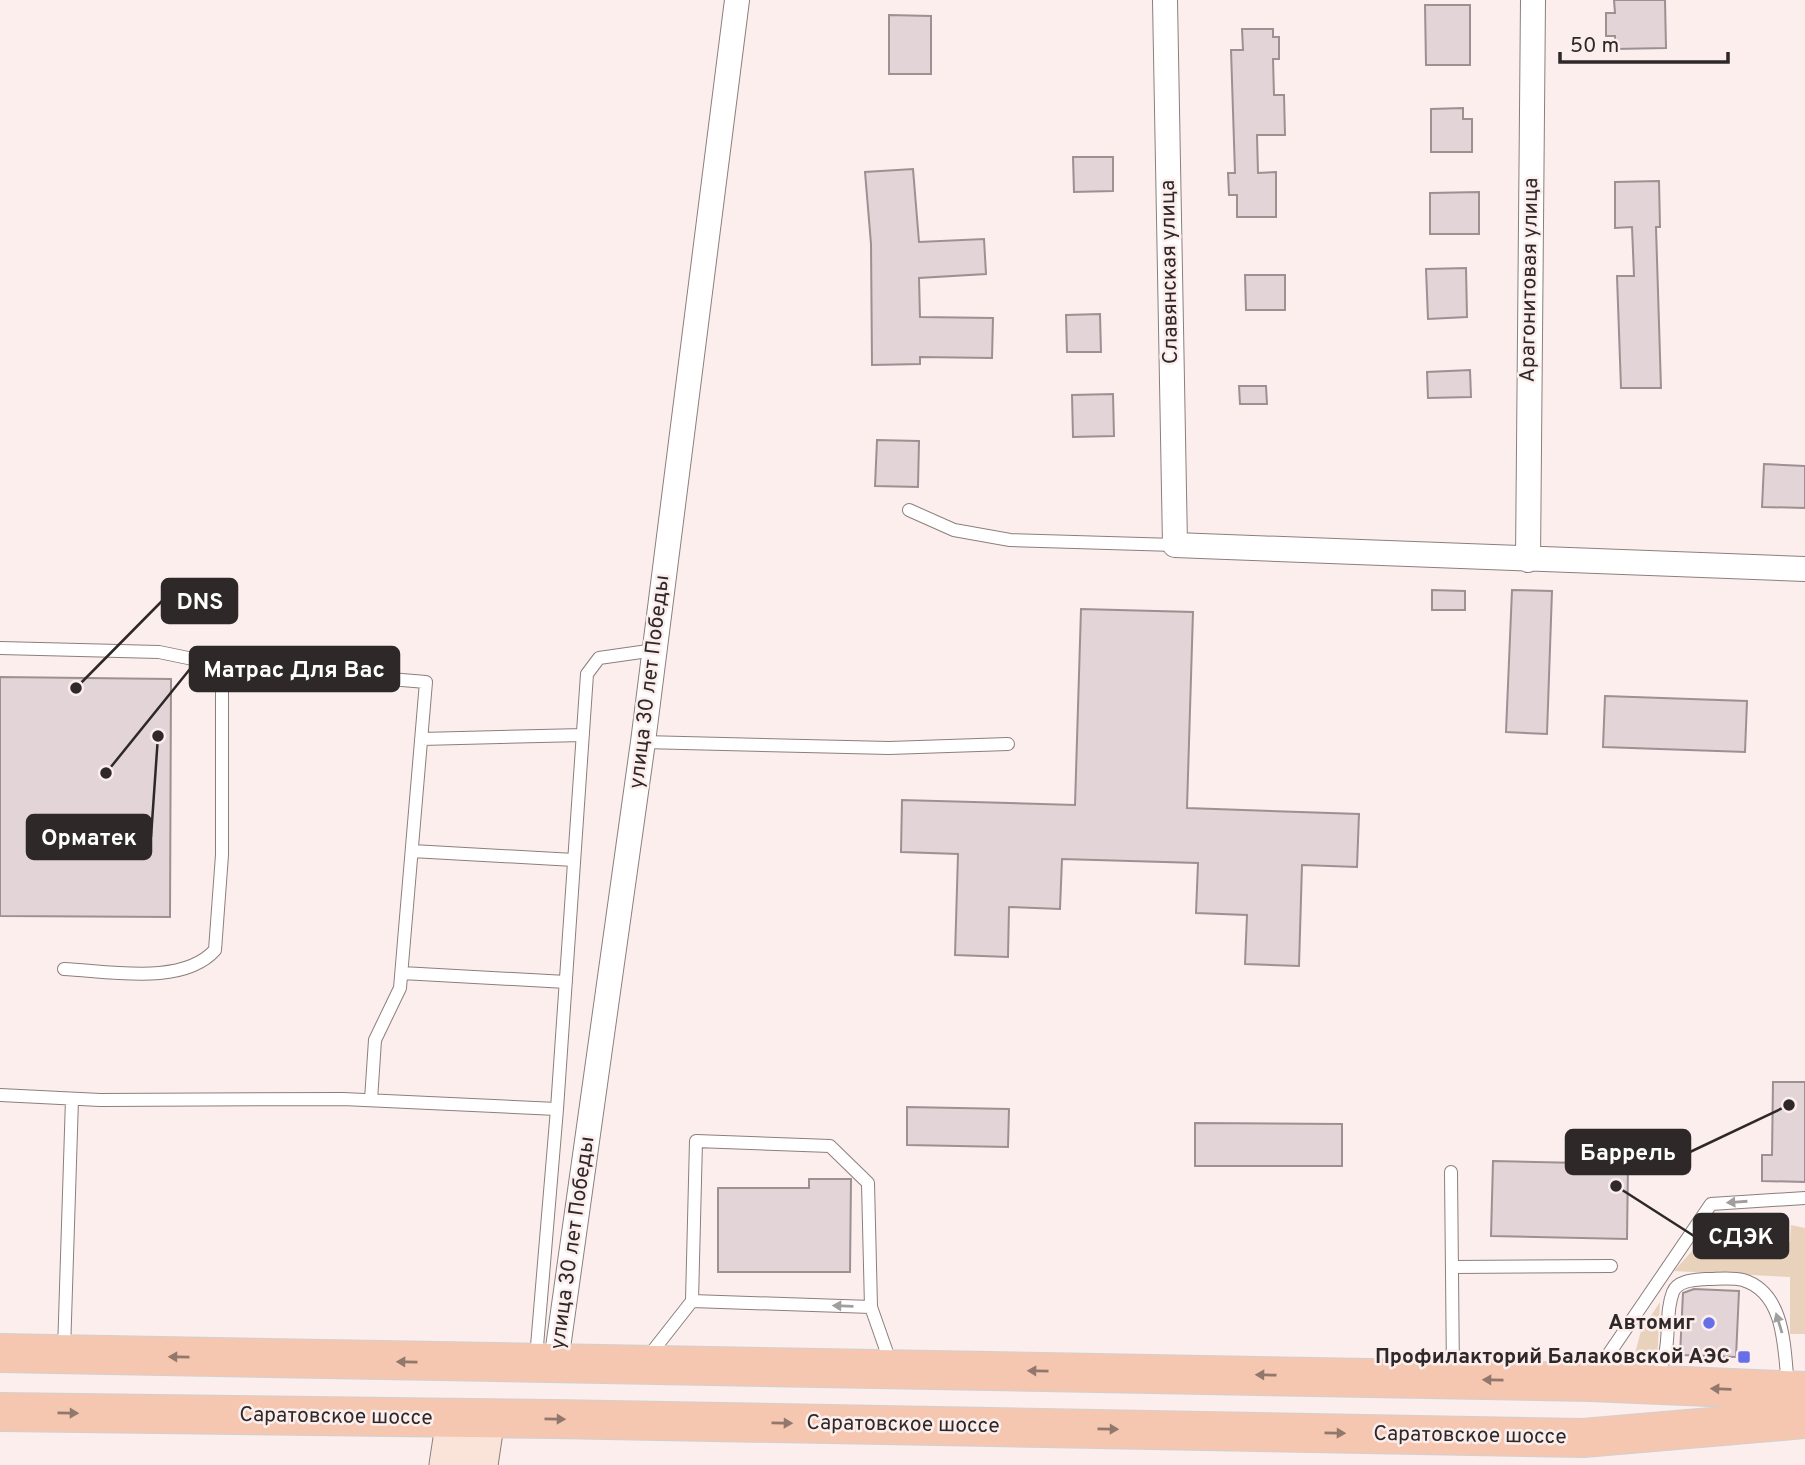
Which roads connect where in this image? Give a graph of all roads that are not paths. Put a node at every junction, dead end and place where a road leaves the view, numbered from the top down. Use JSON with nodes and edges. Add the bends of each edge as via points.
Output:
{"nodes":[{"id":1,"x":737,"y":0,"type":"edge"},
{"id":2,"x":1166,"y":0,"type":"edge"},
{"id":3,"x":1533,"y":0,"type":"edge"},
{"id":4,"x":909,"y":510,"type":"dead end"},
{"id":5,"x":1175,"y":545,"type":"junction"},
{"id":6,"x":1528,"y":560,"type":"junction"},
{"id":7,"x":1805,"y":569,"type":"edge"},
{"id":8,"x":0,"y":648,"type":"edge"},
{"id":9,"x":655,"y":650,"type":"junction"},
{"id":10,"x":222,"y":665,"type":"junction"},
{"id":11,"x":583,"y":736,"type":"junction"},
{"id":12,"x":421,"y":739,"type":"junction"},
{"id":13,"x":643,"y":742,"type":"junction"},
{"id":14,"x":1008,"y":744,"type":"dead end"},
{"id":15,"x":412,"y":851,"type":"junction"},
{"id":16,"x":574,"y":860,"type":"junction"},
{"id":17,"x":64,"y":969,"type":"dead end"},
{"id":18,"x":402,"y":973,"type":"junction"},
{"id":19,"x":566,"y":982,"type":"junction"},
{"id":20,"x":0,"y":1095,"type":"edge"},
{"id":21,"x":72,"y":1099,"type":"junction"},
{"id":22,"x":371,"y":1100,"type":"junction"},
{"id":23,"x":557,"y":1109,"type":"junction"},
{"id":24,"x":1451,"y":1172,"type":"dead end"},
{"id":25,"x":1805,"y":1198,"type":"edge"},
{"id":26,"x":1611,"y":1266,"type":"dead end"},
{"id":27,"x":1452,"y":1268,"type":"junction"},
{"id":28,"x":692,"y":1301,"type":"junction"},
{"id":29,"x":871,"y":1307,"type":"junction"},
{"id":30,"x":0,"y":1353,"type":"edge"},
{"id":31,"x":64,"y":1354,"type":"junction"},
{"id":32,"x":546,"y":1362,"type":"junction"},
{"id":33,"x":475,"y":1363,"type":"junction"},
{"id":34,"x":643,"y":1363,"type":"junction"},
{"id":35,"x":892,"y":1368,"type":"junction"},
{"id":36,"x":1453,"y":1379,"type":"junction"},
{"id":37,"x":1590,"y":1382,"type":"junction"},
{"id":38,"x":1646,"y":1386,"type":"junction"},
{"id":39,"x":1795,"y":1405,"type":"edge"},
{"id":40,"x":0,"y":1412,"type":"edge"},
{"id":41,"x":470,"y":1419,"type":"junction"},
{"id":42,"x":447,"y":1465,"type":"edge"},
{"id":43,"x":480,"y":1465,"type":"edge"}],
"edges":[{"from":1,"to":9,"type":"street","name":"улица 30 лет Победы"},
{"from":2,"to":5,"type":"street","name":"Славянская улица"},
{"from":3,"to":6,"type":"street","name":"Арагонитовая улица"},
{"from":4,"to":5,"type":"lane","via":[[954,530],[1010,540]]},
{"from":5,"to":6,"type":"street"},
{"from":6,"to":7,"type":"street"},
{"from":8,"to":10,"type":"lane","via":[[159,652]]},
{"from":9,"to":11,"type":"lane","via":[[599,658],[587,674]]},
{"from":9,"to":13,"type":"street","name":"улица 30 лет Победы"},
{"from":10,"to":12,"type":"lane","via":[[426,682]]},
{"from":10,"to":17,"type":"lane","via":[[222,855],[215,950],[201,962],[172,973]]},
{"from":11,"to":12,"type":"lane"},
{"from":11,"to":16,"type":"lane"},
{"from":12,"to":15,"type":"lane"},
{"from":13,"to":14,"type":"lane","via":[[889,748]]},
{"from":13,"to":32,"type":"street","name":"улица 30 лет Победы"},
{"from":15,"to":16,"type":"lane"},
{"from":15,"to":18,"type":"lane"},
{"from":16,"to":19,"type":"lane"},
{"from":18,"to":19,"type":"lane"},
{"from":18,"to":22,"type":"lane","via":[[400,988],[376,1040]]},
{"from":19,"to":23,"type":"lane"},
{"from":20,"to":21,"type":"lane"},
{"from":21,"to":22,"type":"lane"},
{"from":21,"to":31,"type":"lane"},
{"from":22,"to":23,"type":"lane"},
{"from":23,"to":32,"type":"lane"},
{"from":24,"to":27,"type":"lane"},
{"from":25,"to":37,"type":"lane","one_way":true,"via":[[1711,1204]]},
{"from":26,"to":27,"type":"lane"},
{"from":27,"to":36,"type":"lane"},
{"from":29,"to":28,"type":"lane","one_way":true},
{"from":28,"to":29,"type":"lane","via":[[696,1140],[830,1146],[868,1183]]},
{"from":28,"to":34,"type":"lane"},
{"from":29,"to":35,"type":"lane"},
{"from":30,"to":31,"type":"main road"},
{"from":33,"to":31,"type":"main road","one_way":true},
{"from":32,"to":33,"type":"main road"},
{"from":32,"to":34,"type":"main road"},
{"from":33,"to":41,"type":"main road"},
{"from":34,"to":35,"type":"main road"},
{"from":36,"to":35,"type":"main road","one_way":true},
{"from":37,"to":36,"type":"main road","one_way":true},
{"from":37,"to":38,"type":"main road"},
{"from":39,"to":38,"type":"main road","one_way":true},
{"from":39,"to":38,"type":"lane","one_way":true,"via":[[1777,1315],[1758,1286],[1740,1279],[1680,1283],[1673,1291],[1661,1367]]},
{"from":41,"to":39,"type":"main road","name":"Саратовское шоссе","one_way":true,"via":[[1583,1438]]},
{"from":40,"to":41,"type":"main road","name":"Саратовское шоссе","one_way":true},
{"from":41,"to":42,"type":"main road"},
{"from":41,"to":43,"type":"main road"}]}
